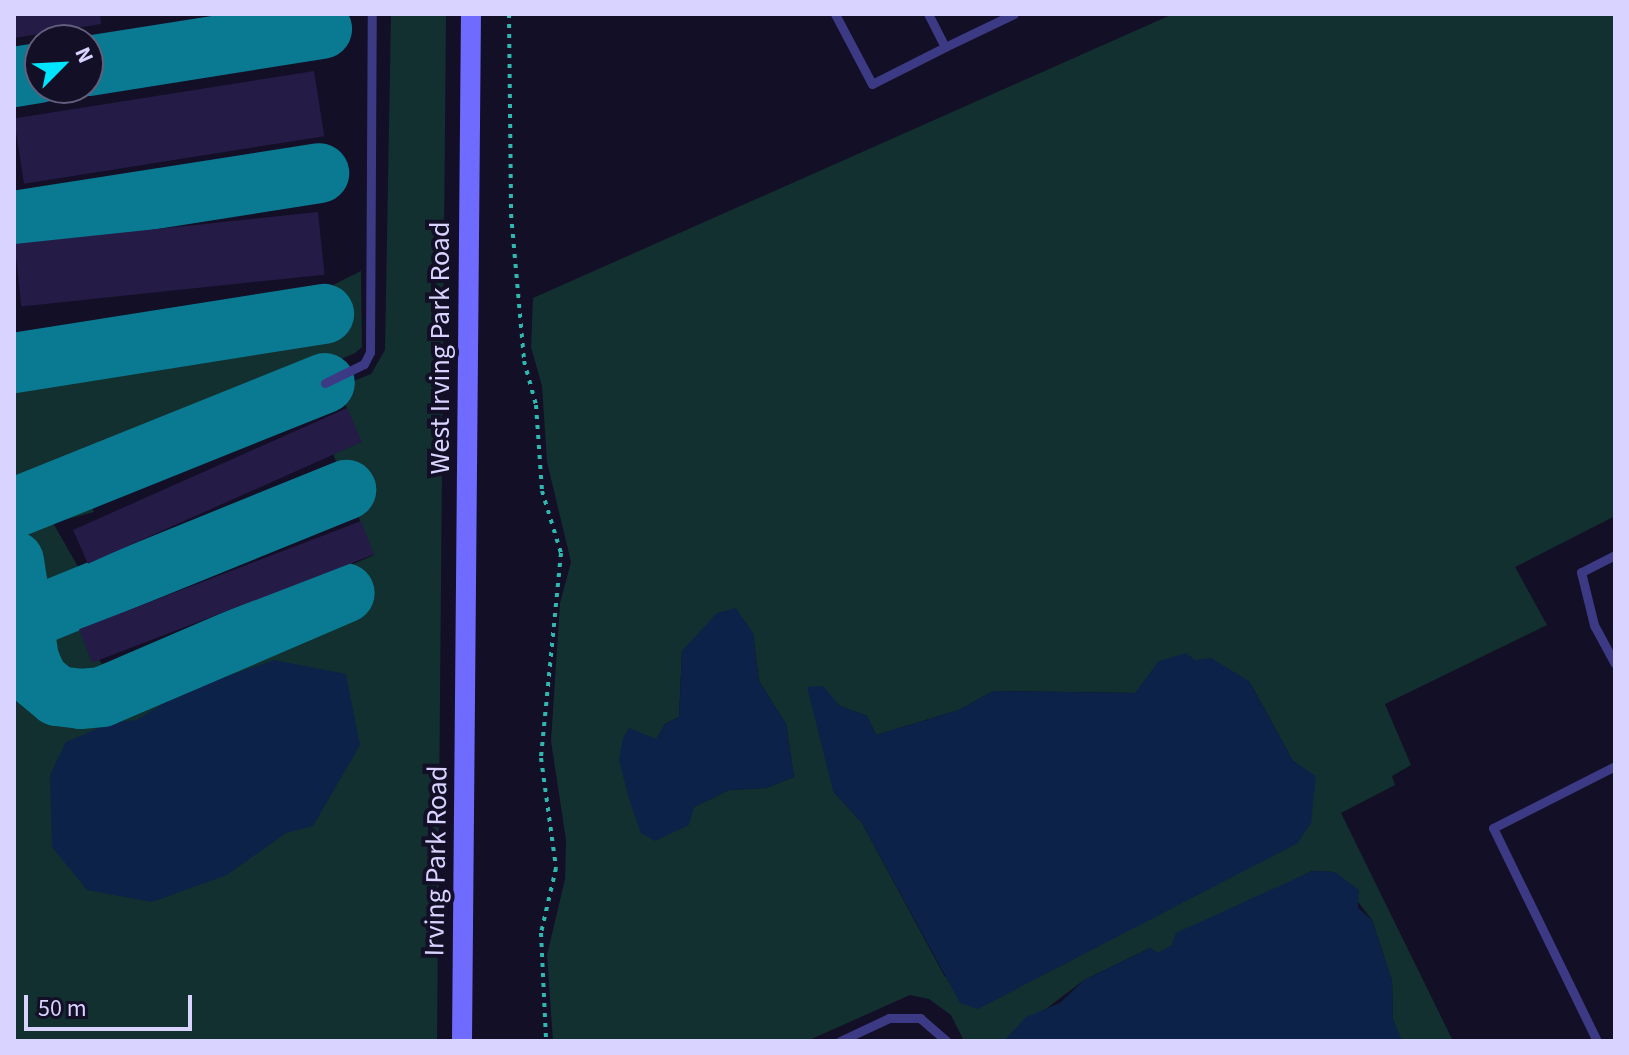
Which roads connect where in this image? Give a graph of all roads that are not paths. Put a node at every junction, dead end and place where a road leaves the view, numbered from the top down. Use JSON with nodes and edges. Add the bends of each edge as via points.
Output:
{"nodes":[{"id":1,"x":372,"y":14,"type":"edge"},
{"id":2,"x":471,"y":14,"type":"edge"},
{"id":3,"x":835,"y":14,"type":"edge"},
{"id":4,"x":928,"y":14,"type":"edge"},
{"id":5,"x":1014,"y":14,"type":"edge"},
{"id":6,"x":945,"y":47,"type":"junction"},
{"id":7,"x":325,"y":383,"type":"dead end"},
{"id":8,"x":1615,"y":555,"type":"edge"},
{"id":9,"x":1615,"y":664,"type":"edge"},
{"id":10,"x":466,"y":682,"type":"joint"},
{"id":11,"x":1615,"y":766,"type":"edge"},
{"id":12,"x":944,"y":1040,"type":"edge"},
{"id":13,"x":462,"y":1041,"type":"edge"},
{"id":14,"x":840,"y":1041,"type":"edge"},
{"id":15,"x":1597,"y":1041,"type":"edge"}],
"edges":[{"from":1,"to":7,"type":"lane","via":[[370,352],[364,364]]},
{"from":2,"to":10,"type":"main road","name":"West Irving Park Road"},
{"from":3,"to":6,"type":"lane","via":[[872,84]]},
{"from":4,"to":6,"type":"lane"},
{"from":5,"to":6,"type":"lane"},
{"from":8,"to":9,"type":"lane","via":[[1581,572],[1594,625]]},
{"from":10,"to":13,"type":"main road","name":"Irving Park Road"},
{"from":11,"to":15,"type":"lane","via":[[1493,828]]},
{"from":12,"to":14,"type":"lane","via":[[920,1018],[889,1018]]}]}
